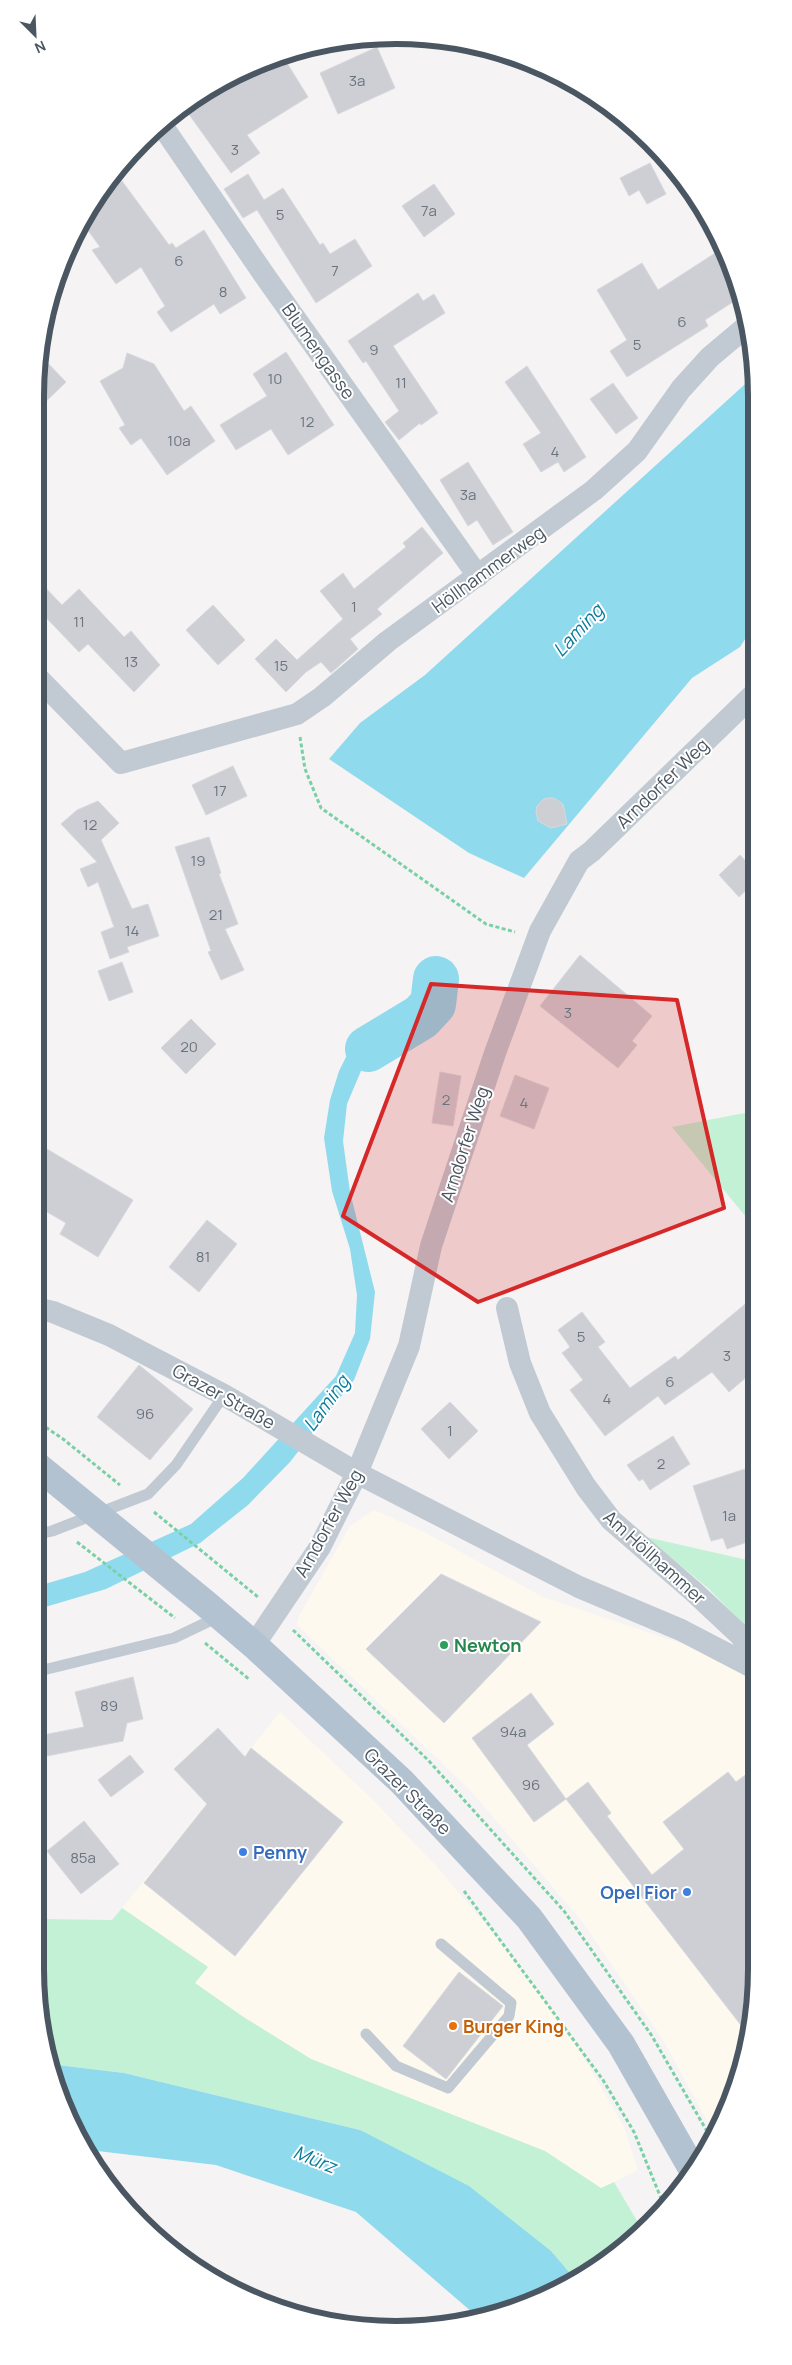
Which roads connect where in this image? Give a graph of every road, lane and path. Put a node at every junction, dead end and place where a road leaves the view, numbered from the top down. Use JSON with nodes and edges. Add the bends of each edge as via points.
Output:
{"nodes":[{"id":1,"x":165,"y":130,"type":"edge"},
{"id":2,"x":742,"y":331,"type":"edge"},
{"id":3,"x":478,"y":576,"type":"junction"},
{"id":4,"x":44,"y":684,"type":"edge"},
{"id":5,"x":748,"y":699,"type":"edge"},
{"id":6,"x":297,"y":714,"type":"junction"},
{"id":7,"x":540,"y":931,"type":"junction"},
{"id":8,"x":506,"y":1308,"type":"dead end"},
{"id":9,"x":44,"y":1310,"type":"edge"},
{"id":10,"x":224,"y":1395,"type":"junction"},
{"id":11,"x":44,"y":1426,"type":"edge"},
{"id":12,"x":63,"y":1439,"type":"dead end"},
{"id":13,"x":44,"y":1472,"type":"edge"},
{"id":14,"x":357,"y":1473,"type":"junction"},
{"id":15,"x":44,"y":1515,"type":"edge"},
{"id":16,"x":50,"y":1520,"type":"dead end"},
{"id":17,"x":44,"y":1533,"type":"edge"},
{"id":18,"x":74,"y":1539,"type":"dead end"},
{"id":19,"x":213,"y":1610,"type":"junction"},
{"id":20,"x":189,"y":1630,"type":"junction"},
{"id":21,"x":254,"y":1645,"type":"junction"},
{"id":22,"x":748,"y":1648,"type":"edge"},
{"id":23,"x":748,"y":1665,"type":"edge"},
{"id":24,"x":44,"y":1670,"type":"edge"},
{"id":25,"x":251,"y":1681,"type":"dead end"},
{"id":26,"x":459,"y":1884,"type":"dead end"},
{"id":27,"x":441,"y":1944,"type":"dead end"},
{"id":28,"x":366,"y":2034,"type":"dead end"},
{"id":29,"x":690,"y":2164,"type":"edge"},
{"id":30,"x":662,"y":2200,"type":"edge"}],
"edges":[{"from":1,"to":3,"type":"street","name":"Blumengasse"},
{"from":2,"to":3,"type":"street","name":"Höllhammerweg","via":[[710,357],[681,390],[637,451],[594,490]]},
{"from":3,"to":6,"type":"street","name":"Höllhammerweg","via":[[388,641]]},
{"from":4,"to":6,"type":"street","name":"Höllhammerweg","via":[[121,763]]},
{"from":5,"to":7,"type":"street","name":"Arndorfer Weg","via":[[579,861]]},
{"from":6,"to":7,"type":"path","via":[[305,769],[321,808],[486,924],[517,933]]},
{"from":7,"to":14,"type":"street","name":"Arndorfer Weg","via":[[494,1053],[434,1237],[409,1346]]},
{"from":8,"to":22,"type":"street","name":"Am Höllhammer","via":[[520,1363],[540,1413],[586,1487],[610,1520],[694,1592],[741,1636]]},
{"from":9,"to":10,"type":"street","name":"Grazer Straße","via":[[109,1335]]},
{"from":10,"to":14,"type":"street","name":"Grazer Straße"},
{"from":10,"to":17,"type":"lane","via":[[176,1465],[148,1494]]},
{"from":11,"to":12,"type":"path"},
{"from":13,"to":19,"type":"main road","name":"Grazer Straße"},
{"from":14,"to":21,"type":"street","name":"Arndorfer Weg","via":[[320,1547]]},
{"from":14,"to":23,"type":"street","name":"Grazer Straße","via":[[579,1587],[681,1630]]},
{"from":15,"to":16,"type":"path"},
{"from":18,"to":20,"type":"path"},
{"from":19,"to":20,"type":"lane"},
{"from":19,"to":21,"type":"main road","name":"Grazer Straße"},
{"from":20,"to":24,"type":"lane","via":[[174,1638]]},
{"from":20,"to":25,"type":"path"},
{"from":21,"to":29,"type":"main road","name":"Grazer Straße","via":[[402,1782],[529,1918],[622,2044]]},
{"from":26,"to":30,"type":"path","via":[[603,2080],[634,2132]]},
{"from":27,"to":28,"type":"lane","via":[[512,2003],[509,2016],[448,2088],[396,2066]]}]}
